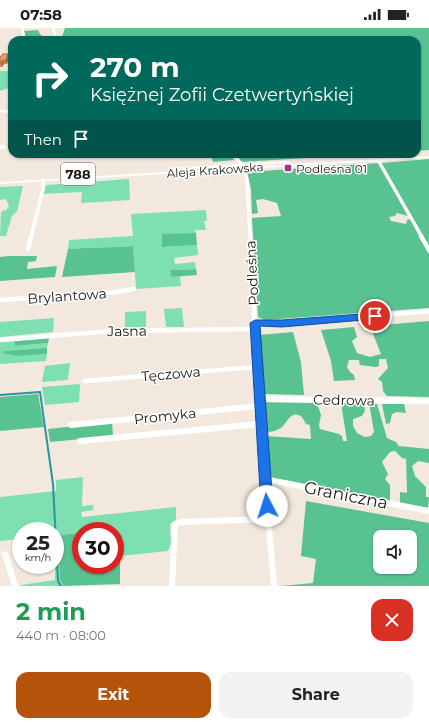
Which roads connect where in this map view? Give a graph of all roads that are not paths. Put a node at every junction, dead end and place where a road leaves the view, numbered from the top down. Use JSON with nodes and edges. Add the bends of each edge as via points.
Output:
{"nodes":[{"id":1,"x":53,"y":28,"type":"edge"},
{"id":2,"x":54,"y":34,"type":"dead end"},
{"id":3,"x":236,"y":158,"type":"edge"},
{"id":4,"x":371,"y":158,"type":"edge"},
{"id":5,"x":412,"y":158,"type":"edge"},
{"id":6,"x":378,"y":160,"type":"junction"},
{"id":7,"x":242,"y":167,"type":"junction"},
{"id":8,"x":0,"y":179,"type":"edge"},
{"id":9,"x":43,"y":180,"type":"junction"},
{"id":10,"x":0,"y":183,"type":"edge"},
{"id":11,"x":28,"y":249,"type":"dead end"},
{"id":12,"x":429,"y":250,"type":"edge"},
{"id":13,"x":134,"y":289,"type":"dead end"},
{"id":14,"x":0,"y":300,"type":"edge"},
{"id":15,"x":429,"y":311,"type":"edge"},
{"id":16,"x":255,"y":323,"type":"junction"},
{"id":17,"x":255,"y":329,"type":"junction"},
{"id":18,"x":0,"y":340,"type":"edge"},
{"id":19,"x":257,"y":367,"type":"junction"},
{"id":20,"x":84,"y":381,"type":"dead end"},
{"id":21,"x":258,"y":399,"type":"junction"},
{"id":22,"x":429,"y":401,"type":"edge"},
{"id":23,"x":259,"y":406,"type":"junction"},
{"id":24,"x":260,"y":424,"type":"junction"},
{"id":25,"x":71,"y":425,"type":"dead end"},
{"id":26,"x":80,"y":441,"type":"dead end"},
{"id":27,"x":264,"y":479,"type":"junction"},
{"id":28,"x":429,"y":511,"type":"edge"},
{"id":29,"x":268,"y":519,"type":"junction"},
{"id":30,"x":5,"y":554,"type":"dead end"},
{"id":31,"x":15,"y":586,"type":"edge"},
{"id":32,"x":172,"y":586,"type":"edge"},
{"id":33,"x":274,"y":586,"type":"edge"}],
"edges":[{"from":1,"to":2,"type":"street"},
{"from":3,"to":7,"type":"street","name":"Podleśna"},
{"from":4,"to":7,"type":"main road","name":"Aleja Krakowska","number":"788"},
{"from":5,"to":6,"type":"main road","name":"Aleja Krakowska","number":"788"},
{"from":6,"to":7,"type":"main road","name":"Aleja Krakowska","number":"788"},
{"from":6,"to":12,"type":"street"},
{"from":7,"to":8,"type":"main road","name":"Aleja Krakowska","number":"788"},
{"from":7,"to":9,"type":"main road","name":"Aleja Krakowska","number":"788"},
{"from":7,"to":16,"type":"street","name":"Podleśna","via":[[248,194]]},
{"from":9,"to":10,"type":"main road","name":"Aleja Krakowska","number":"788"},
{"from":9,"to":11,"type":"street"},
{"from":13,"to":14,"type":"street","name":"Brylantowa"},
{"from":15,"to":16,"type":"street","via":[[282,324]]},
{"from":16,"to":17,"type":"street","name":"Podleśna"},
{"from":17,"to":18,"type":"street","name":"Jasna","via":[[111,331]]},
{"from":17,"to":19,"type":"street","name":"Podleśna"},
{"from":19,"to":20,"type":"street","name":"Tęczowa"},
{"from":19,"to":21,"type":"street","name":"Podleśna"},
{"from":21,"to":22,"type":"street","name":"Cedrowa"},
{"from":21,"to":23,"type":"street","name":"Podleśna"},
{"from":23,"to":24,"type":"street","name":"Podleśna"},
{"from":23,"to":25,"type":"street","name":"Promyka"},
{"from":24,"to":26,"type":"street"},
{"from":24,"to":27,"type":"street","name":"Podleśna"},
{"from":27,"to":28,"type":"street","name":"Graniczna"},
{"from":27,"to":29,"type":"street","name":"Podleśna"},
{"from":29,"to":32,"type":"street","via":[[175,524]]},
{"from":29,"to":33,"type":"street","name":"Podleśna"},
{"from":30,"to":31,"type":"street"}]}
